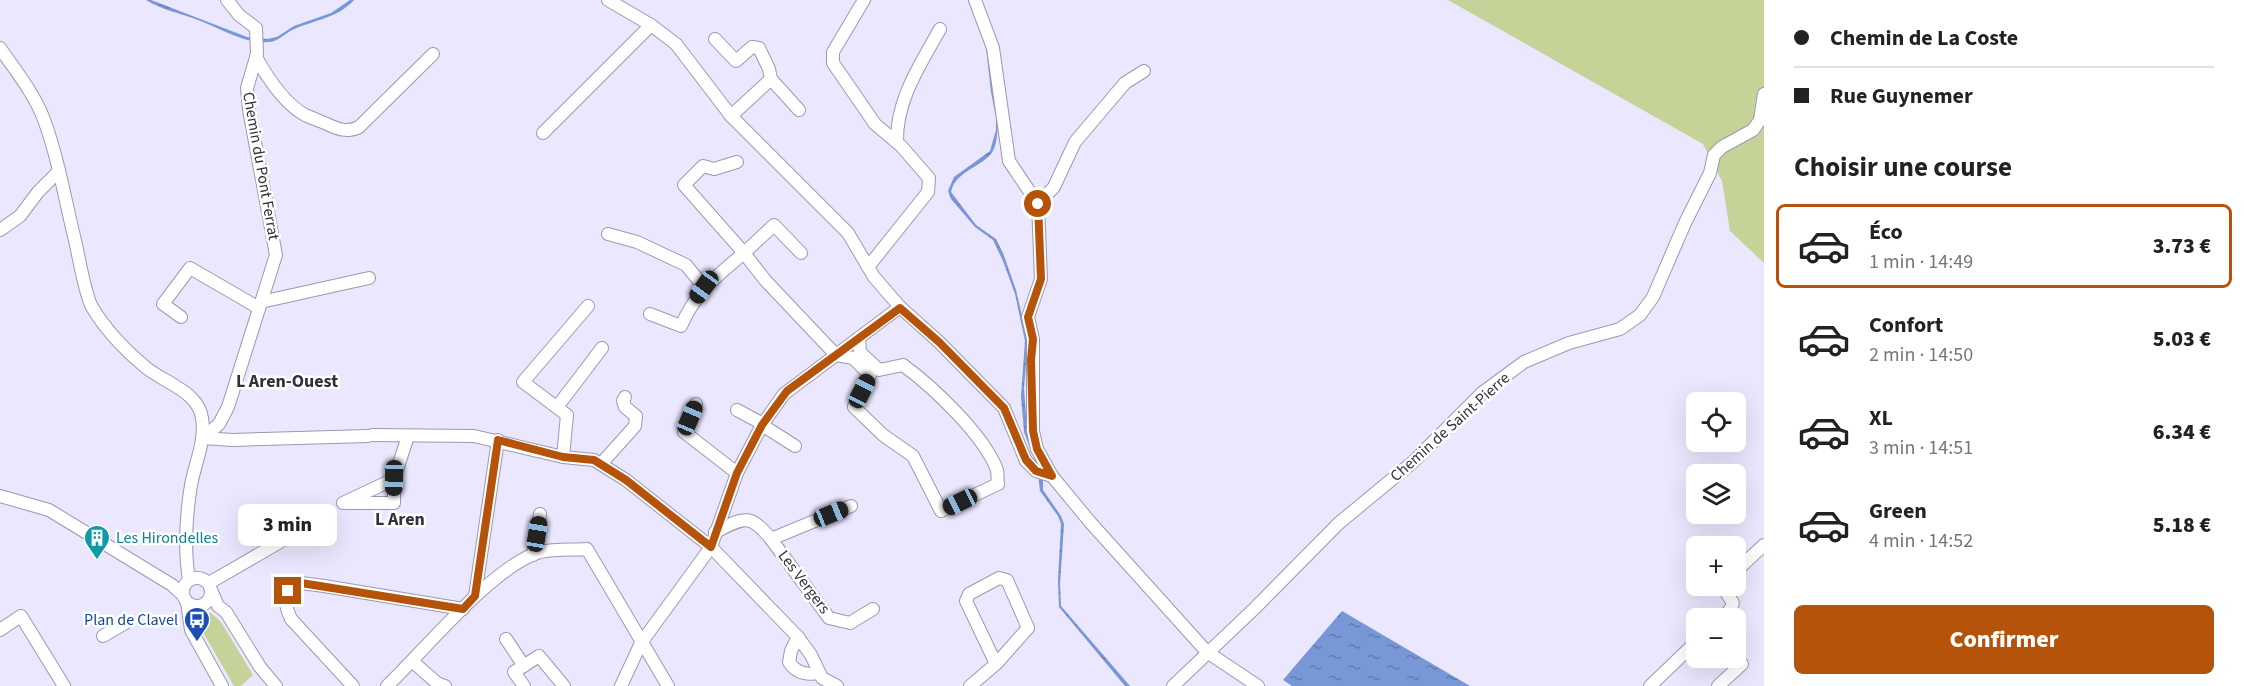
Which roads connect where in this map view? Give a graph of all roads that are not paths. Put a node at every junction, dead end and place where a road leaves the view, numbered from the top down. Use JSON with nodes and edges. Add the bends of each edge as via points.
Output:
{"nodes":[{"id":1,"x":226,"y":0,"type":"edge"},
{"id":2,"x":608,"y":0,"type":"edge"},
{"id":3,"x":864,"y":0,"type":"edge"},
{"id":4,"x":975,"y":0,"type":"edge"},
{"id":5,"x":651,"y":25,"type":"junction"},
{"id":6,"x":940,"y":29,"type":"dead end"},
{"id":7,"x":716,"y":39,"type":"dead end"},
{"id":8,"x":0,"y":48,"type":"edge"},
{"id":9,"x":433,"y":54,"type":"dead end"},
{"id":10,"x":256,"y":57,"type":"junction"},
{"id":11,"x":1144,"y":71,"type":"dead end"},
{"id":12,"x":771,"y":79,"type":"junction"},
{"id":13,"x":1764,"y":93,"type":"edge"},
{"id":14,"x":798,"y":110,"type":"dead end"},
{"id":15,"x":730,"y":116,"type":"junction"},
{"id":16,"x":543,"y":133,"type":"dead end"},
{"id":17,"x":897,"y":142,"type":"junction"},
{"id":18,"x":737,"y":162,"type":"dead end"},
{"id":19,"x":59,"y":171,"type":"junction"},
{"id":20,"x":1038,"y":204,"type":"junction"},
{"id":21,"x":0,"y":230,"type":"edge"},
{"id":22,"x":608,"y":234,"type":"dead end"},
{"id":23,"x":744,"y":253,"type":"junction"},
{"id":24,"x":801,"y":253,"type":"dead end"},
{"id":25,"x":868,"y":267,"type":"junction"},
{"id":26,"x":369,"y":278,"type":"dead end"},
{"id":27,"x":704,"y":287,"type":"junction"},
{"id":28,"x":260,"y":305,"type":"junction"},
{"id":29,"x":588,"y":306,"type":"dead end"},
{"id":30,"x":900,"y":308,"type":"junction"},
{"id":31,"x":650,"y":314,"type":"dead end"},
{"id":32,"x":181,"y":317,"type":"dead end"},
{"id":33,"x":858,"y":338,"type":"junction"},
{"id":34,"x":602,"y":348,"type":"dead end"},
{"id":35,"x":836,"y":355,"type":"junction"},
{"id":36,"x":874,"y":372,"type":"junction"},
{"id":37,"x":625,"y":397,"type":"dead end"},
{"id":38,"x":696,"y":404,"type":"dead end"},
{"id":39,"x":557,"y":407,"type":"junction"},
{"id":40,"x":737,"y":410,"type":"dead end"},
{"id":41,"x":763,"y":425,"type":"junction"},
{"id":42,"x":408,"y":436,"type":"junction"},
{"id":43,"x":203,"y":438,"type":"junction"},
{"id":44,"x":498,"y":440,"type":"junction"},
{"id":45,"x":795,"y":446,"type":"dead end"},
{"id":46,"x":563,"y":457,"type":"junction"},
{"id":47,"x":601,"y":464,"type":"junction"},
{"id":48,"x":737,"y":473,"type":"junction"},
{"id":49,"x":1045,"y":474,"type":"junction"},
{"id":50,"x":394,"y":478,"type":"dead end"},
{"id":51,"x":0,"y":496,"type":"edge"},
{"id":52,"x":851,"y":506,"type":"dead end"},
{"id":53,"x":540,"y":514,"type":"dead end"},
{"id":54,"x":716,"y":532,"type":"junction"},
{"id":55,"x":771,"y":539,"type":"junction"},
{"id":56,"x":280,"y":542,"type":"dead end"},
{"id":57,"x":1764,"y":545,"type":"edge"},
{"id":58,"x":711,"y":547,"type":"junction"},
{"id":59,"x":533,"y":555,"type":"junction"},
{"id":60,"x":1746,"y":562,"type":"edge"},
{"id":61,"x":199,"y":593,"type":"junction"},
{"id":62,"x":475,"y":596,"type":"junction"},
{"id":63,"x":463,"y":609,"type":"junction"},
{"id":64,"x":873,"y":609,"type":"dead end"},
{"id":65,"x":127,"y":622,"type":"dead end"},
{"id":66,"x":0,"y":630,"type":"edge"},
{"id":67,"x":103,"y":636,"type":"dead end"},
{"id":68,"x":798,"y":637,"type":"junction"},
{"id":69,"x":506,"y":639,"type":"dead end"},
{"id":70,"x":641,"y":643,"type":"junction"},
{"id":71,"x":1207,"y":652,"type":"junction"},
{"id":72,"x":1686,"y":652,"type":"edge"},
{"id":73,"x":412,"y":661,"type":"junction"},
{"id":74,"x":996,"y":664,"type":"junction"},
{"id":75,"x":524,"y":666,"type":"junction"},
{"id":76,"x":1738,"y":668,"type":"edge"},
{"id":77,"x":818,"y":673,"type":"junction"},
{"id":78,"x":63,"y":686,"type":"edge"},
{"id":79,"x":222,"y":686,"type":"edge"},
{"id":80,"x":276,"y":686,"type":"edge"},
{"id":81,"x":353,"y":686,"type":"edge"},
{"id":82,"x":387,"y":686,"type":"edge"},
{"id":83,"x":445,"y":686,"type":"edge"},
{"id":84,"x":525,"y":686,"type":"edge"},
{"id":85,"x":564,"y":686,"type":"edge"},
{"id":86,"x":621,"y":686,"type":"edge"},
{"id":87,"x":668,"y":686,"type":"edge"},
{"id":88,"x":837,"y":686,"type":"edge"},
{"id":89,"x":970,"y":686,"type":"edge"},
{"id":90,"x":1173,"y":686,"type":"edge"},
{"id":91,"x":1258,"y":686,"type":"edge"},
{"id":92,"x":1650,"y":686,"type":"edge"},
{"id":93,"x":1718,"y":686,"type":"edge"}],
"edges":[{"from":1,"to":10,"type":"street","name":"Chemin du Pont Ferrat","via":[[253,24]]},
{"from":2,"to":5,"type":"street"},
{"from":3,"to":17,"type":"street","via":[[833,52],[833,63],[875,124]]},
{"from":4,"to":20,"type":"street","via":[[993,48],[1008,161]]},
{"from":5,"to":15,"type":"street","via":[[676,44]]},
{"from":5,"to":16,"type":"street"},
{"from":6,"to":17,"type":"street","via":[[904,97]]},
{"from":7,"to":12,"type":"street","via":[[736,61],[752,47],[759,48]]},
{"from":8,"to":19,"type":"street","via":[[43,115]]},
{"from":9,"to":10,"type":"street","via":[[358,127],[348,130],[304,114],[284,96]]},
{"from":10,"to":28,"type":"street","name":"Chemin du Pont Ferrat","via":[[247,88],[248,99],[276,255]]},
{"from":11,"to":20,"type":"street","via":[[1125,83],[1075,142],[1054,187]]},
{"from":12,"to":14,"type":"street"},
{"from":12,"to":15,"type":"street"},
{"from":13,"to":71,"type":"street","name":"Chemin de Saint-Pierre","via":[[1760,120],[1753,130],[1714,155],[1710,174],[1653,297],[1640,315],[1620,329],[1569,343],[1524,362],[1482,393]]},
{"from":15,"to":25,"type":"street","via":[[848,233]]},
{"from":17,"to":25,"type":"street","via":[[929,178],[928,192]]},
{"from":18,"to":23,"type":"street","via":[[714,169],[703,166],[684,185]]},
{"from":19,"to":21,"type":"street","via":[[20,216]]},
{"from":19,"to":43,"type":"street","via":[[91,304],[111,334],[145,367],[196,403],[202,416]]},
{"from":20,"to":49,"type":"street","via":[[1041,279],[1028,317],[1033,339],[1033,431]]},
{"from":22,"to":27,"type":"street","via":[[637,242],[686,265]]},
{"from":23,"to":24,"type":"street","via":[[774,225]]},
{"from":23,"to":27,"type":"street"},
{"from":23,"to":35,"type":"street"},
{"from":25,"to":30,"type":"street"},
{"from":26,"to":28,"type":"street"},
{"from":27,"to":31,"type":"street","via":[[681,326]]},
{"from":28,"to":32,"type":"street","via":[[190,268],[163,304]]},
{"from":28,"to":43,"type":"street","name":"Chemin du Pont Ferrat","via":[[228,407],[219,424]]},
{"from":29,"to":39,"type":"street","via":[[523,382]]},
{"from":30,"to":33,"type":"street"},
{"from":30,"to":49,"type":"street","via":[[1004,408],[1026,460]]},
{"from":33,"to":35,"type":"street"},
{"from":33,"to":36,"type":"street","via":[[860,352]]},
{"from":34,"to":39,"type":"street"},
{"from":35,"to":36,"type":"street","via":[[853,358]]},
{"from":35,"to":41,"type":"street","via":[[787,391]]},
{"from":36,"to":36,"type":"street","via":[[854,406],[883,435],[913,456],[941,511],[998,484],[997,471],[980,441],[921,378],[903,365]]},
{"from":37,"to":47,"type":"street","via":[[625,407],[636,416],[635,426]]},
{"from":38,"to":48,"type":"street","via":[[684,432]]},
{"from":39,"to":46,"type":"street","via":[[567,415]]},
{"from":40,"to":41,"type":"street"},
{"from":41,"to":45,"type":"street"},
{"from":41,"to":48,"type":"street"},
{"from":42,"to":43,"type":"street"},
{"from":42,"to":44,"type":"street"},
{"from":42,"to":50,"type":"street"},
{"from":43,"to":61,"type":"street","via":[[191,484],[186,543],[186,564]]},
{"from":44,"to":46,"type":"street"},
{"from":44,"to":62,"type":"street"},
{"from":46,"to":47,"type":"street"},
{"from":47,"to":58,"type":"street"},
{"from":48,"to":54,"type":"street"},
{"from":49,"to":71,"type":"street"},
{"from":51,"to":61,"type":"street","via":[[49,510],[172,585]]},
{"from":52,"to":55,"type":"street","name":"Les Vergers"},
{"from":53,"to":59,"type":"street"},
{"from":54,"to":55,"type":"street","name":"Les Vergers","via":[[749,520],[761,526]]},
{"from":54,"to":58,"type":"street"},
{"from":55,"to":64,"type":"street","name":"Les Vergers","via":[[829,618],[850,623]]},
{"from":56,"to":61,"type":"street"},
{"from":57,"to":60,"type":"street"},
{"from":58,"to":68,"type":"street"},
{"from":58,"to":70,"type":"street"},
{"from":59,"to":62,"type":"street","via":[[514,564]]},
{"from":59,"to":70,"type":"street","via":[[587,549]]},
{"from":61,"to":79,"type":"street","via":[[188,619]]},
{"from":61,"to":80,"type":"street","via":[[226,612]]},
{"from":62,"to":63,"type":"street"},
{"from":63,"to":73,"type":"street"},
{"from":63,"to":81,"type":"street","via":[[324,586],[291,586],[285,597],[291,619]]},
{"from":65,"to":67,"type":"street"},
{"from":66,"to":78,"type":"street","via":[[21,616]]},
{"from":68,"to":77,"type":"street"},
{"from":68,"to":77,"type":"street","via":[[789,662],[798,672]]},
{"from":69,"to":75,"type":"street"},
{"from":70,"to":86,"type":"street"},
{"from":70,"to":87,"type":"street"},
{"from":71,"to":90,"type":"street","name":"Chemin de Saint-Pierre"},
{"from":71,"to":91,"type":"street"},
{"from":72,"to":92,"type":"street"},
{"from":73,"to":82,"type":"street"},
{"from":73,"to":83,"type":"street"},
{"from":74,"to":74,"type":"street","via":[[1028,628],[1008,580],[999,578],[969,594],[966,601]]},
{"from":74,"to":89,"type":"street"},
{"from":75,"to":84,"type":"street","via":[[514,672]]},
{"from":75,"to":85,"type":"street","via":[[539,656]]},
{"from":76,"to":93,"type":"street"},
{"from":77,"to":88,"type":"street"}]}
